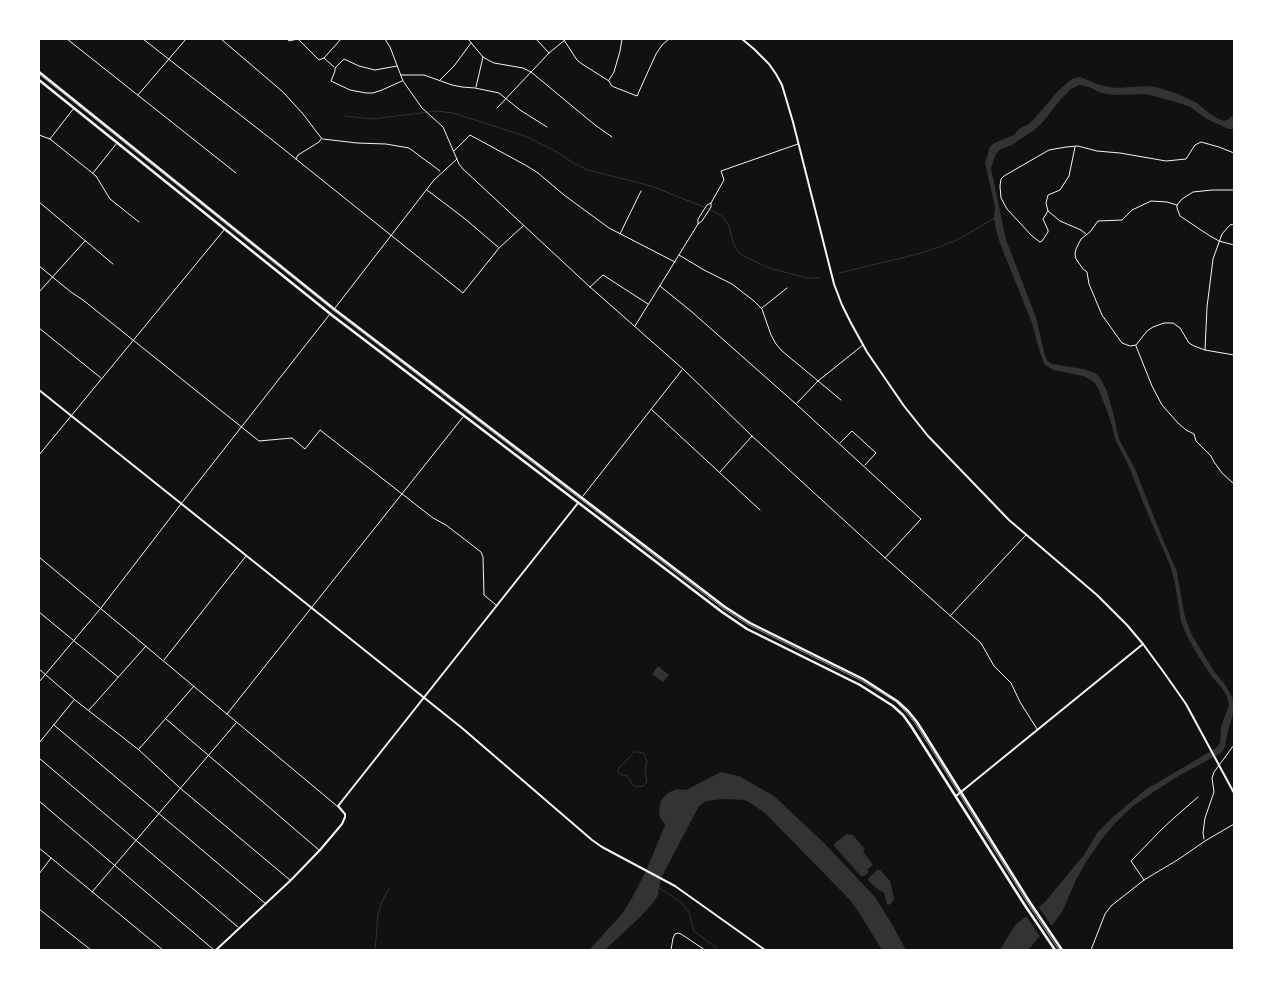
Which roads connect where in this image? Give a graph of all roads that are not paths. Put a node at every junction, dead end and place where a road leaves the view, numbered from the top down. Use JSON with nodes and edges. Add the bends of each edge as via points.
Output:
{"nodes":[{"id":1,"x":67,"y":39,"type":"edge"},
{"id":2,"x":74,"y":39,"type":"edge"},
{"id":3,"x":143,"y":39,"type":"edge"},
{"id":4,"x":186,"y":39,"type":"edge"},
{"id":5,"x":221,"y":39,"type":"edge"},
{"id":6,"x":298,"y":39,"type":"edge"},
{"id":7,"x":341,"y":39,"type":"edge"},
{"id":8,"x":385,"y":39,"type":"edge"},
{"id":9,"x":468,"y":39,"type":"edge"},
{"id":10,"x":536,"y":39,"type":"edge"},
{"id":11,"x":622,"y":39,"type":"edge"},
{"id":12,"x":668,"y":39,"type":"edge"},
{"id":13,"x":742,"y":39,"type":"edge"},
{"id":14,"x":288,"y":40,"type":"edge"},
{"id":15,"x":565,"y":40,"type":"edge"},
{"id":16,"x":71,"y":42,"type":"junction"},
{"id":17,"x":471,"y":42,"type":"junction"},
{"id":18,"x":549,"y":53,"type":"junction"},
{"id":19,"x":483,"y":57,"type":"junction"},
{"id":20,"x":324,"y":58,"type":"junction"},
{"id":21,"x":169,"y":59,"type":"junction"},
{"id":22,"x":397,"y":66,"type":"junction"},
{"id":23,"x":335,"y":68,"type":"junction"},
{"id":24,"x":39,"y":72,"type":"edge"},
{"id":25,"x":531,"y":72,"type":"junction"},
{"id":26,"x":401,"y":75,"type":"junction"},
{"id":27,"x":39,"y":80,"type":"edge"},
{"id":28,"x":403,"y":81,"type":"junction"},
{"id":29,"x":440,"y":81,"type":"junction"},
{"id":30,"x":609,"y":81,"type":"junction"},
{"id":31,"x":476,"y":88,"type":"junction"},
{"id":32,"x":138,"y":96,"type":"junction"},
{"id":33,"x":507,"y":99,"type":"junction"},
{"id":34,"x":78,"y":103,"type":"junction"},
{"id":35,"x":75,"y":108,"type":"junction"},
{"id":36,"x":497,"y":108,"type":"dead end"},
{"id":37,"x":547,"y":127,"type":"dead end"},
{"id":38,"x":39,"y":135,"type":"edge"},
{"id":39,"x":612,"y":137,"type":"dead end"},
{"id":40,"x":121,"y":138,"type":"junction"},
{"id":41,"x":50,"y":139,"type":"junction"},
{"id":42,"x":322,"y":139,"type":"junction"},
{"id":43,"x":117,"y":142,"type":"junction"},
{"id":44,"x":798,"y":144,"type":"junction"},
{"id":45,"x":1075,"y":146,"type":"junction"},
{"id":46,"x":454,"y":151,"type":"junction"},
{"id":47,"x":1234,"y":153,"type":"edge"},
{"id":48,"x":457,"y":158,"type":"junction"},
{"id":49,"x":296,"y":159,"type":"junction"},
{"id":50,"x":441,"y":172,"type":"junction"},
{"id":51,"x":236,"y":173,"type":"dead end"},
{"id":52,"x":93,"y":174,"type":"junction"},
{"id":53,"x":426,"y":190,"type":"junction"},
{"id":54,"x":1234,"y":190,"type":"edge"},
{"id":55,"x":641,"y":191,"type":"dead end"},
{"id":56,"x":39,"y":202,"type":"edge"},
{"id":57,"x":711,"y":202,"type":"junction"},
{"id":58,"x":1177,"y":205,"type":"junction"},
{"id":59,"x":1048,"y":211,"type":"junction"},
{"id":60,"x":139,"y":222,"type":"dead end"},
{"id":61,"x":230,"y":224,"type":"junction"},
{"id":62,"x":698,"y":224,"type":"junction"},
{"id":63,"x":1234,"y":224,"type":"edge"},
{"id":64,"x":523,"y":225,"type":"junction"},
{"id":65,"x":226,"y":229,"type":"junction"},
{"id":66,"x":620,"y":234,"type":"junction"},
{"id":67,"x":1087,"y":234,"type":"junction"},
{"id":68,"x":391,"y":235,"type":"junction"},
{"id":69,"x":85,"y":240,"type":"junction"},
{"id":70,"x":1219,"y":241,"type":"junction"},
{"id":71,"x":1234,"y":246,"type":"edge"},
{"id":72,"x":499,"y":248,"type":"junction"},
{"id":73,"x":679,"y":255,"type":"junction"},
{"id":74,"x":675,"y":262,"type":"junction"},
{"id":75,"x":113,"y":264,"type":"dead end"},
{"id":76,"x":39,"y":266,"type":"edge"},
{"id":77,"x":52,"y":277,"type":"junction"},
{"id":78,"x":660,"y":286,"type":"junction"},
{"id":79,"x":590,"y":287,"type":"junction"},
{"id":80,"x":786,"y":288,"type":"dead end"},
{"id":81,"x":39,"y":292,"type":"edge"},
{"id":82,"x":648,"y":305,"type":"junction"},
{"id":83,"x":334,"y":309,"type":"junction"},
{"id":84,"x":762,"y":309,"type":"junction"},
{"id":85,"x":330,"y":314,"type":"junction"},
{"id":86,"x":635,"y":327,"type":"junction"},
{"id":87,"x":39,"y":328,"type":"edge"},
{"id":88,"x":133,"y":341,"type":"junction"},
{"id":89,"x":863,"y":345,"type":"junction"},
{"id":90,"x":1136,"y":345,"type":"junction"},
{"id":91,"x":1205,"y":350,"type":"junction"},
{"id":92,"x":1234,"y":355,"type":"edge"},
{"id":93,"x":683,"y":369,"type":"junction"},
{"id":94,"x":102,"y":379,"type":"junction"},
{"id":95,"x":818,"y":381,"type":"junction"},
{"id":96,"x":39,"y":390,"type":"edge"},
{"id":97,"x":42,"y":393,"type":"junction"},
{"id":98,"x":40,"y":396,"type":"edge"},
{"id":99,"x":840,"y":400,"type":"dead end"},
{"id":100,"x":796,"y":404,"type":"junction"},
{"id":101,"x":651,"y":409,"type":"junction"},
{"id":102,"x":468,"y":411,"type":"junction"},
{"id":103,"x":70,"y":416,"type":"junction"},
{"id":104,"x":464,"y":416,"type":"junction"},
{"id":105,"x":242,"y":427,"type":"junction"},
{"id":106,"x":752,"y":436,"type":"junction"},
{"id":107,"x":840,"y":444,"type":"junction"},
{"id":108,"x":39,"y":455,"type":"edge"},
{"id":109,"x":864,"y":466,"type":"junction"},
{"id":110,"x":720,"y":473,"type":"junction"},
{"id":111,"x":1234,"y":484,"type":"edge"},
{"id":112,"x":402,"y":494,"type":"junction"},
{"id":113,"x":582,"y":498,"type":"junction"},
{"id":114,"x":578,"y":502,"type":"junction"},
{"id":115,"x":181,"y":504,"type":"junction"},
{"id":116,"x":760,"y":510,"type":"dead end"},
{"id":117,"x":1026,"y":535,"type":"junction"},
{"id":118,"x":39,"y":556,"type":"edge"},
{"id":119,"x":246,"y":556,"type":"junction"},
{"id":120,"x":886,"y":558,"type":"junction"},
{"id":121,"x":497,"y":605,"type":"junction"},
{"id":122,"x":101,"y":608,"type":"junction"},
{"id":123,"x":312,"y":608,"type":"junction"},
{"id":124,"x":39,"y":612,"type":"edge"},
{"id":125,"x":950,"y":617,"type":"junction"},
{"id":126,"x":73,"y":642,"type":"junction"},
{"id":127,"x":1143,"y":644,"type":"junction"},
{"id":128,"x":146,"y":646,"type":"junction"},
{"id":129,"x":163,"y":660,"type":"junction"},
{"id":130,"x":39,"y":669,"type":"edge"},
{"id":131,"x":45,"y":674,"type":"junction"},
{"id":132,"x":118,"y":677,"type":"junction"},
{"id":133,"x":39,"y":682,"type":"edge"},
{"id":134,"x":194,"y":686,"type":"junction"},
{"id":135,"x":424,"y":698,"type":"junction"},
{"id":136,"x":75,"y":700,"type":"junction"},
{"id":137,"x":89,"y":711,"type":"junction"},
{"id":138,"x":227,"y":714,"type":"junction"},
{"id":139,"x":166,"y":720,"type":"junction"},
{"id":140,"x":236,"y":722,"type":"junction"},
{"id":141,"x":54,"y":724,"type":"junction"},
{"id":142,"x":1038,"y":730,"type":"junction"},
{"id":143,"x":39,"y":743,"type":"edge"},
{"id":144,"x":1234,"y":745,"type":"edge"},
{"id":145,"x":139,"y":750,"type":"junction"},
{"id":146,"x":208,"y":755,"type":"junction"},
{"id":147,"x":39,"y":758,"type":"edge"},
{"id":148,"x":180,"y":788,"type":"junction"},
{"id":149,"x":961,"y":793,"type":"junction"},
{"id":150,"x":1234,"y":793,"type":"edge"},
{"id":151,"x":956,"y":796,"type":"junction"},
{"id":152,"x":1198,"y":797,"type":"dead end"},
{"id":153,"x":39,"y":801,"type":"edge"},
{"id":154,"x":338,"y":806,"type":"junction"},
{"id":155,"x":158,"y":813,"type":"junction"},
{"id":156,"x":1234,"y":824,"type":"edge"},
{"id":157,"x":136,"y":840,"type":"junction"},
{"id":158,"x":1205,"y":841,"type":"junction"},
{"id":159,"x":39,"y":848,"type":"edge"},
{"id":160,"x":320,"y":850,"type":"junction"},
{"id":161,"x":51,"y":858,"type":"junction"},
{"id":162,"x":114,"y":866,"type":"junction"},
{"id":163,"x":39,"y":874,"type":"edge"},
{"id":164,"x":291,"y":880,"type":"junction"},
{"id":165,"x":1144,"y":880,"type":"junction"},
{"id":166,"x":92,"y":892,"type":"junction"},
{"id":167,"x":266,"y":904,"type":"junction"},
{"id":168,"x":39,"y":909,"type":"edge"},
{"id":169,"x":240,"y":928,"type":"junction"},
{"id":170,"x":92,"y":950,"type":"edge"},
{"id":171,"x":163,"y":950,"type":"edge"},
{"id":172,"x":215,"y":950,"type":"edge"},
{"id":173,"x":672,"y":950,"type":"edge"},
{"id":174,"x":705,"y":950,"type":"edge"},
{"id":175,"x":765,"y":950,"type":"edge"},
{"id":176,"x":1054,"y":950,"type":"edge"},
{"id":177,"x":1062,"y":950,"type":"edge"},
{"id":178,"x":1091,"y":950,"type":"edge"}],
"edges":[{"from":1,"to":16,"type":"street"},
{"from":2,"to":16,"type":"street"},
{"from":3,"to":21,"type":"street"},
{"from":4,"to":21,"type":"street"},
{"from":5,"to":42,"type":"street","via":[[283,92]]},
{"from":6,"to":14,"type":"street"},
{"from":6,"to":20,"type":"street","via":[[319,60]]},
{"from":7,"to":20,"type":"street"},
{"from":8,"to":22,"type":"street"},
{"from":9,"to":17,"type":"street"},
{"from":10,"to":18,"type":"street"},
{"from":11,"to":30,"type":"street"},
{"from":12,"to":30,"type":"street","via":[[656,54],[638,96],[614,87]]},
{"from":13,"to":44,"type":"street","via":[[776,74]]},
{"from":15,"to":18,"type":"street"},
{"from":15,"to":30,"type":"street","via":[[577,60]]},
{"from":16,"to":32,"type":"street"},
{"from":17,"to":19,"type":"street"},
{"from":17,"to":29,"type":"street"},
{"from":18,"to":25,"type":"street"},
{"from":19,"to":25,"type":"street"},
{"from":19,"to":31,"type":"street"},
{"from":20,"to":23,"type":"street"},
{"from":21,"to":32,"type":"street"},
{"from":21,"to":49,"type":"street"},
{"from":22,"to":23,"type":"street","via":[[375,70],[344,60]]},
{"from":22,"to":26,"type":"street"},
{"from":23,"to":28,"type":"street","via":[[331,81],[358,92],[373,93]]},
{"from":24,"to":34,"type":"main road"},
{"from":25,"to":33,"type":"street"},
{"from":25,"to":39,"type":"street"},
{"from":26,"to":28,"type":"street"},
{"from":26,"to":29,"type":"street","via":[[424,75]]},
{"from":27,"to":35,"type":"main road"},
{"from":28,"to":46,"type":"street","via":[[422,108],[443,127]]},
{"from":29,"to":31,"type":"street"},
{"from":31,"to":33,"type":"street","via":[[499,93]]},
{"from":32,"to":51,"type":"street"},
{"from":33,"to":36,"type":"street"},
{"from":33,"to":37,"type":"street"},
{"from":34,"to":35,"type":"main road"},
{"from":34,"to":40,"type":"main road"},
{"from":35,"to":41,"type":"street"},
{"from":35,"to":43,"type":"main road"},
{"from":38,"to":41,"type":"street"},
{"from":40,"to":43,"type":"main road"},
{"from":40,"to":61,"type":"main road"},
{"from":41,"to":52,"type":"street"},
{"from":42,"to":49,"type":"street"},
{"from":42,"to":50,"type":"street","via":[[409,148]]},
{"from":43,"to":52,"type":"street"},
{"from":43,"to":65,"type":"main road"},
{"from":44,"to":57,"type":"street","via":[[721,171],[724,180]]},
{"from":44,"to":89,"type":"street","via":[[834,284]]},
{"from":45,"to":47,"type":"street","via":[[1161,161],[1186,159],[1200,142]]},
{"from":45,"to":59,"type":"street","via":[[1066,181],[1060,190],[1046,198]]},
{"from":45,"to":59,"type":"street","via":[[1049,150],[1001,179],[1000,193],[1005,206],[1040,242],[1048,232],[1044,219]]},
{"from":46,"to":48,"type":"street"},
{"from":46,"to":66,"type":"street","via":[[470,135],[538,173],[564,196]]},
{"from":48,"to":50,"type":"street"},
{"from":48,"to":64,"type":"street","via":[[463,168]]},
{"from":49,"to":68,"type":"street"},
{"from":50,"to":53,"type":"street"},
{"from":52,"to":60,"type":"street","via":[[110,199]]},
{"from":53,"to":68,"type":"street"},
{"from":53,"to":72,"type":"street"},
{"from":54,"to":58,"type":"street","via":[[1193,192]]},
{"from":55,"to":66,"type":"street"},
{"from":56,"to":69,"type":"street"},
{"from":57,"to":62,"type":"street","via":[[698,219]]},
{"from":57,"to":62,"type":"street","via":[[711,207]]},
{"from":58,"to":67,"type":"street","via":[[1147,202],[1122,220],[1098,221]]},
{"from":58,"to":70,"type":"street","via":[[1180,216]]},
{"from":59,"to":67,"type":"street","via":[[1060,221]]},
{"from":61,"to":65,"type":"main road"},
{"from":61,"to":83,"type":"main road"},
{"from":62,"to":73,"type":"street"},
{"from":63,"to":70,"type":"street","via":[[1226,229]]},
{"from":64,"to":72,"type":"street"},
{"from":64,"to":79,"type":"street"},
{"from":65,"to":85,"type":"main road"},
{"from":65,"to":88,"type":"street"},
{"from":66,"to":74,"type":"street"},
{"from":67,"to":90,"type":"street","via":[[1079,242],[1075,254],[1077,262],[1087,272],[1102,315],[1122,343]]},
{"from":68,"to":72,"type":"street","via":[[463,292]]},
{"from":68,"to":83,"type":"street"},
{"from":69,"to":75,"type":"street"},
{"from":69,"to":77,"type":"street"},
{"from":70,"to":71,"type":"street"},
{"from":70,"to":91,"type":"street","via":[[1212,259]]},
{"from":73,"to":74,"type":"street"},
{"from":73,"to":84,"type":"street","via":[[732,284]]},
{"from":74,"to":78,"type":"street"},
{"from":76,"to":77,"type":"street"},
{"from":77,"to":81,"type":"street"},
{"from":77,"to":88,"type":"street"},
{"from":78,"to":82,"type":"street"},
{"from":78,"to":100,"type":"street"},
{"from":79,"to":82,"type":"street","via":[[603,275]]},
{"from":79,"to":86,"type":"street"},
{"from":80,"to":84,"type":"street"},
{"from":82,"to":86,"type":"street"},
{"from":83,"to":85,"type":"main road"},
{"from":83,"to":102,"type":"main road"},
{"from":84,"to":95,"type":"street","via":[[776,344]]},
{"from":85,"to":104,"type":"main road"},
{"from":85,"to":105,"type":"street"},
{"from":86,"to":93,"type":"street"},
{"from":87,"to":94,"type":"street"},
{"from":88,"to":94,"type":"street"},
{"from":88,"to":105,"type":"street"},
{"from":89,"to":95,"type":"street"},
{"from":89,"to":117,"type":"street","via":[[914,420]]},
{"from":90,"to":91,"type":"street","via":[[1153,327],[1170,323],[1178,326],[1192,345]]},
{"from":90,"to":111,"type":"street","via":[[1162,405],[1178,423],[1194,434],[1196,441]]},
{"from":91,"to":92,"type":"street"},
{"from":93,"to":101,"type":"street"},
{"from":93,"to":106,"type":"street"},
{"from":94,"to":103,"type":"street"},
{"from":95,"to":99,"type":"street"},
{"from":95,"to":100,"type":"street"},
{"from":96,"to":97,"type":"street"},
{"from":97,"to":98,"type":"street"},
{"from":97,"to":103,"type":"street"},
{"from":100,"to":107,"type":"street"},
{"from":101,"to":110,"type":"street"},
{"from":101,"to":113,"type":"street"},
{"from":102,"to":104,"type":"main road"},
{"from":102,"to":113,"type":"main road"},
{"from":103,"to":108,"type":"street"},
{"from":103,"to":115,"type":"street"},
{"from":104,"to":112,"type":"street"},
{"from":104,"to":114,"type":"main road"},
{"from":105,"to":112,"type":"street","via":[[259,441],[292,438],[305,449],[320,430]]},
{"from":105,"to":115,"type":"street"},
{"from":106,"to":110,"type":"street"},
{"from":106,"to":120,"type":"street"},
{"from":107,"to":109,"type":"street"},
{"from":107,"to":109,"type":"street","via":[[852,431],[876,453]]},
{"from":109,"to":120,"type":"street","via":[[921,518]]},
{"from":110,"to":116,"type":"street"},
{"from":112,"to":121,"type":"street","via":[[480,552],[483,557],[484,595]]},
{"from":112,"to":123,"type":"street"},
{"from":113,"to":114,"type":"main road"},
{"from":113,"to":149,"type":"main road","via":[[738,616],[863,679],[897,701],[916,722]]},
{"from":114,"to":121,"type":"street"},
{"from":114,"to":151,"type":"main road","via":[[734,621],[860,685],[893,706],[911,726]]},
{"from":115,"to":119,"type":"street"},
{"from":115,"to":122,"type":"street"},
{"from":117,"to":125,"type":"street"},
{"from":117,"to":127,"type":"street","via":[[1097,595]]},
{"from":118,"to":122,"type":"street"},
{"from":119,"to":123,"type":"street"},
{"from":119,"to":129,"type":"street"},
{"from":120,"to":125,"type":"street"},
{"from":121,"to":135,"type":"street"},
{"from":122,"to":126,"type":"street"},
{"from":122,"to":128,"type":"street"},
{"from":123,"to":135,"type":"street"},
{"from":123,"to":138,"type":"street"},
{"from":124,"to":126,"type":"street"},
{"from":125,"to":142,"type":"street","via":[[981,643]]},
{"from":126,"to":131,"type":"street"},
{"from":126,"to":132,"type":"street"},
{"from":127,"to":142,"type":"street"},
{"from":127,"to":150,"type":"street","via":[[1186,704]]},
{"from":128,"to":129,"type":"street"},
{"from":128,"to":132,"type":"street"},
{"from":129,"to":134,"type":"street"},
{"from":130,"to":131,"type":"street"},
{"from":131,"to":133,"type":"street"},
{"from":131,"to":136,"type":"street"},
{"from":132,"to":137,"type":"street"},
{"from":134,"to":138,"type":"street"},
{"from":134,"to":139,"type":"street"},
{"from":135,"to":154,"type":"street"},
{"from":135,"to":175,"type":"street","via":[[592,840],[675,886]]},
{"from":136,"to":137,"type":"street"},
{"from":136,"to":141,"type":"street"},
{"from":137,"to":145,"type":"street"},
{"from":138,"to":140,"type":"street"},
{"from":139,"to":145,"type":"street"},
{"from":139,"to":146,"type":"street"},
{"from":140,"to":146,"type":"street"},
{"from":140,"to":154,"type":"street"},
{"from":141,"to":143,"type":"street"},
{"from":141,"to":155,"type":"street"},
{"from":142,"to":149,"type":"street"},
{"from":144,"to":158,"type":"street","via":[[1212,778],[1214,789],[1204,823]]},
{"from":145,"to":148,"type":"street"},
{"from":146,"to":148,"type":"street"},
{"from":146,"to":160,"type":"street"},
{"from":147,"to":157,"type":"street"},
{"from":148,"to":155,"type":"street"},
{"from":148,"to":164,"type":"street"},
{"from":149,"to":151,"type":"street"},
{"from":149,"to":177,"type":"main road"},
{"from":151,"to":176,"type":"main road"},
{"from":152,"to":165,"type":"street","via":[[1131,861]]},
{"from":153,"to":162,"type":"street"},
{"from":154,"to":160,"type":"street","via":[[345,814],[344,820]]},
{"from":155,"to":157,"type":"street"},
{"from":155,"to":167,"type":"street"},
{"from":156,"to":158,"type":"street"},
{"from":157,"to":162,"type":"street"},
{"from":157,"to":169,"type":"street"},
{"from":158,"to":165,"type":"street"},
{"from":159,"to":161,"type":"street"},
{"from":160,"to":164,"type":"street"},
{"from":161,"to":163,"type":"street"},
{"from":161,"to":166,"type":"street"},
{"from":162,"to":166,"type":"street"},
{"from":162,"to":172,"type":"street"},
{"from":164,"to":167,"type":"street"},
{"from":165,"to":178,"type":"street","via":[[1111,906]]},
{"from":166,"to":171,"type":"street"},
{"from":167,"to":169,"type":"street"},
{"from":168,"to":170,"type":"street"},
{"from":169,"to":172,"type":"street"},
{"from":173,"to":174,"type":"street","via":[[676,934]]}]}
